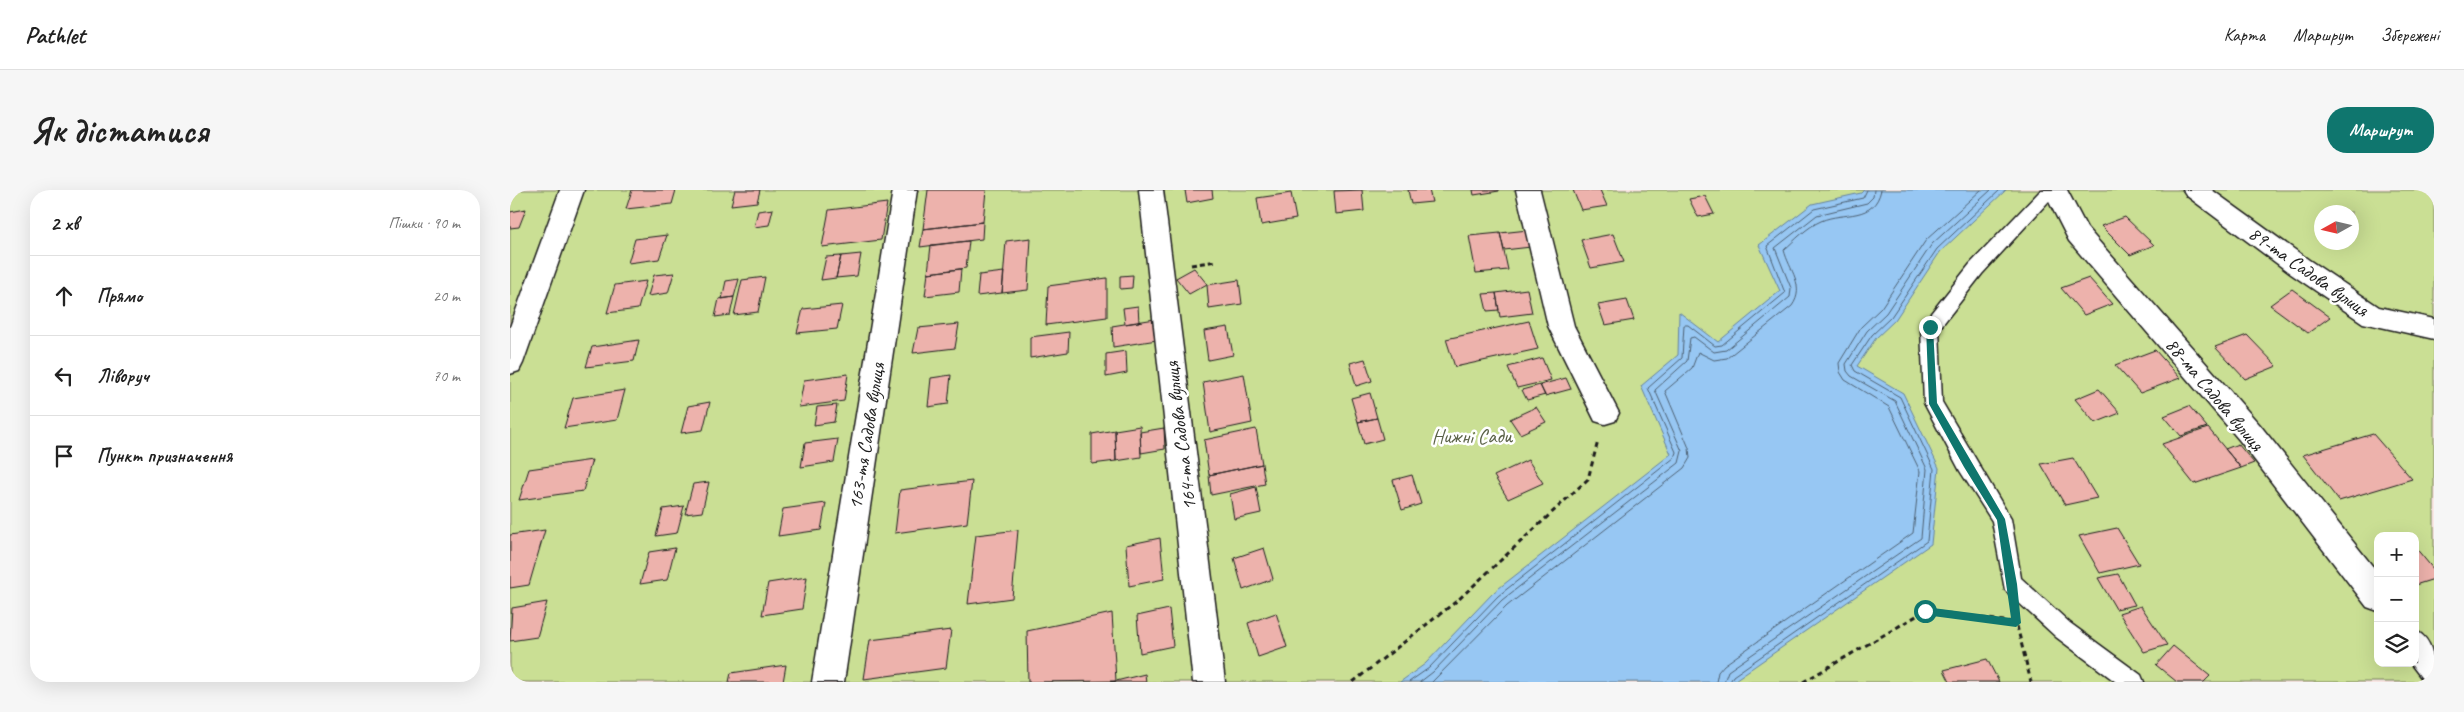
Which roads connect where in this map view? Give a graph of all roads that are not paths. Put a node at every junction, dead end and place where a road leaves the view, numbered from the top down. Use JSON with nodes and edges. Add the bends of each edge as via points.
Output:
{"nodes":[{"id":1,"x":572,"y":190,"type":"edge"},
{"id":2,"x":905,"y":190,"type":"edge"},
{"id":3,"x":1152,"y":190,"type":"edge"},
{"id":4,"x":1528,"y":190,"type":"edge"},
{"id":5,"x":2051,"y":190,"type":"edge"},
{"id":6,"x":2055,"y":190,"type":"edge"},
{"id":7,"x":2195,"y":190,"type":"edge"},
{"id":8,"x":2434,"y":329,"type":"edge"},
{"id":9,"x":510,"y":363,"type":"edge"},
{"id":10,"x":1605,"y":413,"type":"road end"},
{"id":11,"x":2374,"y":592,"type":"edge"},
{"id":12,"x":2419,"y":650,"type":"edge"},
{"id":13,"x":2434,"y":669,"type":"edge"},
{"id":14,"x":828,"y":682,"type":"edge"},
{"id":15,"x":1209,"y":682,"type":"edge"},
{"id":16,"x":2133,"y":682,"type":"edge"}],
"edges":[{"from":1,"to":9,"type":"street"},
{"from":2,"to":14,"type":"street","name":"163-тя Садова вулиця"},
{"from":3,"to":15,"type":"street","name":"164-та Садова вулиця"},
{"from":4,"to":10,"type":"street","via":[[1561,326]]},
{"from":5,"to":16,"type":"lane","via":[[1976,269],[1930,327],[1933,404],[2001,519],[2012,584],[2063,630]]},
{"from":6,"to":11,"type":"street","name":"88-ма Садова вулиця","via":[[2078,234],[2250,433]]},
{"from":7,"to":8,"type":"street","name":"89-та Садова вулиця","via":[[2372,316]]},
{"from":12,"to":13,"type":"street"}]}
